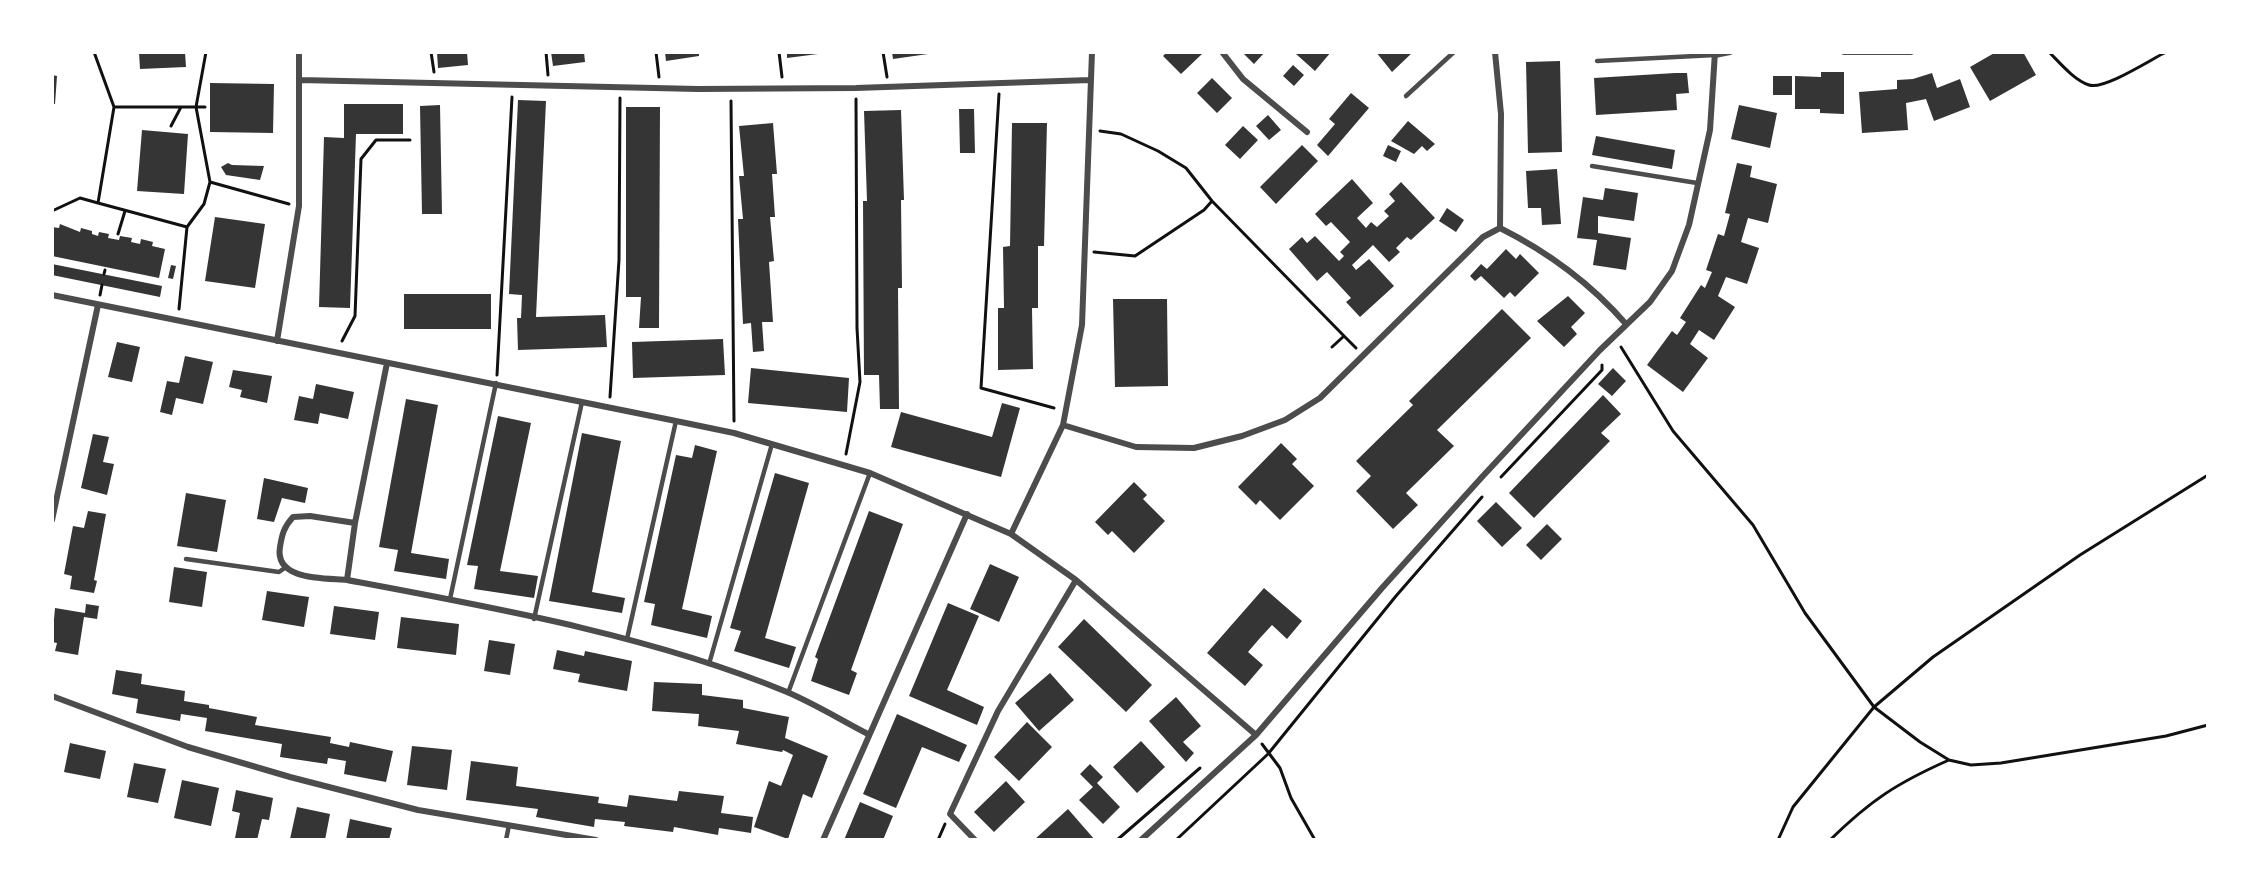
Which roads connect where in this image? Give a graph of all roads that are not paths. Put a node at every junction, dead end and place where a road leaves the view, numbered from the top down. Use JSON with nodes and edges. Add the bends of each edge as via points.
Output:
{"nodes":[{"id":1,"x":299,"y":52,"type":"edge"},
{"id":2,"x":1092,"y":52,"type":"edge"},
{"id":3,"x":1222,"y":52,"type":"edge"},
{"id":4,"x":1454,"y":52,"type":"edge"},
{"id":5,"x":1495,"y":52,"type":"edge"},
{"id":6,"x":1730,"y":52,"type":"edge"},
{"id":7,"x":1844,"y":52,"type":"edge"},
{"id":8,"x":1911,"y":52,"type":"edge"},
{"id":9,"x":1852,"y":53,"type":"edge"},
{"id":10,"x":1715,"y":54,"type":"edge"},
{"id":11,"x":1597,"y":61,"type":"dead end"},
{"id":12,"x":300,"y":80,"type":"junction"},
{"id":13,"x":1090,"y":80,"type":"junction"},
{"id":14,"x":1406,"y":96,"type":"dead end"},
{"id":15,"x":1307,"y":132,"type":"dead end"},
{"id":16,"x":1592,"y":166,"type":"dead end"},
{"id":17,"x":1697,"y":183,"type":"junction"},
{"id":18,"x":1500,"y":228,"type":"junction"},
{"id":19,"x":52,"y":296,"type":"edge"},
{"id":20,"x":98,"y":305,"type":"junction"},
{"id":21,"x":1626,"y":324,"type":"junction"},
{"id":22,"x":277,"y":341,"type":"junction"},
{"id":23,"x":387,"y":363,"type":"junction"},
{"id":24,"x":496,"y":383,"type":"junction"},
{"id":25,"x":582,"y":402,"type":"junction"},
{"id":26,"x":676,"y":421,"type":"junction"},
{"id":27,"x":1063,"y":425,"type":"junction"},
{"id":28,"x":772,"y":444,"type":"junction"},
{"id":29,"x":870,"y":473,"type":"junction"},
{"id":30,"x":968,"y":514,"type":"junction"},
{"id":31,"x":52,"y":520,"type":"edge"},
{"id":32,"x":355,"y":523,"type":"junction"},
{"id":33,"x":1011,"y":534,"type":"junction"},
{"id":34,"x":186,"y":559,"type":"dead end"},
{"id":35,"x":286,"y":567,"type":"junction"},
{"id":36,"x":347,"y":580,"type":"junction"},
{"id":37,"x":1076,"y":580,"type":"junction"},
{"id":38,"x":450,"y":599,"type":"junction"},
{"id":39,"x":534,"y":619,"type":"junction"},
{"id":40,"x":627,"y":639,"type":"junction"},
{"id":41,"x":709,"y":664,"type":"junction"},
{"id":42,"x":788,"y":693,"type":"junction"},
{"id":43,"x":52,"y":696,"type":"edge"},
{"id":44,"x":868,"y":734,"type":"junction"},
{"id":45,"x":1256,"y":735,"type":"junction"},
{"id":46,"x":509,"y":824,"type":"junction"},
{"id":47,"x":585,"y":839,"type":"edge"},
{"id":48,"x":506,"y":840,"type":"edge"},
{"id":49,"x":596,"y":840,"type":"edge"},
{"id":50,"x":823,"y":840,"type":"edge"},
{"id":51,"x":975,"y":840,"type":"edge"},
{"id":52,"x":1141,"y":840,"type":"edge"}],
"edges":[{"from":1,"to":12,"type":"street"},
{"from":2,"to":13,"type":"street"},
{"from":3,"to":15,"type":"street","via":[[1243,79]]},
{"from":4,"to":14,"type":"lane"},
{"from":5,"to":18,"type":"street","via":[[1501,114]]},
{"from":6,"to":10,"type":"street"},
{"from":7,"to":9,"type":"street"},
{"from":8,"to":9,"type":"street"},
{"from":10,"to":11,"type":"lane"},
{"from":10,"to":17,"type":"street","via":[[1710,130]]},
{"from":12,"to":13,"type":"street","via":[[784,88]]},
{"from":12,"to":22,"type":"street","via":[[298,206]]},
{"from":13,"to":27,"type":"street","via":[[1082,325]]},
{"from":16,"to":17,"type":"lane"},
{"from":17,"to":21,"type":"street","via":[[1689,225],[1672,271],[1650,302]]},
{"from":18,"to":21,"type":"street","via":[[1569,270]]},
{"from":18,"to":27,"type":"street","via":[[1483,237],[1320,398],[1285,420],[1194,448],[1136,447]]},
{"from":19,"to":20,"type":"street"},
{"from":20,"to":22,"type":"street"},
{"from":20,"to":31,"type":"street"},
{"from":21,"to":45,"type":"street","via":[[1382,588]]},
{"from":22,"to":23,"type":"street"},
{"from":23,"to":24,"type":"street"},
{"from":23,"to":32,"type":"street"},
{"from":24,"to":25,"type":"street"},
{"from":24,"to":38,"type":"lane"},
{"from":25,"to":26,"type":"street"},
{"from":25,"to":39,"type":"lane"},
{"from":26,"to":28,"type":"street"},
{"from":26,"to":40,"type":"lane"},
{"from":27,"to":33,"type":"street"},
{"from":28,"to":29,"type":"street"},
{"from":28,"to":41,"type":"lane"},
{"from":29,"to":30,"type":"street"},
{"from":29,"to":42,"type":"lane"},
{"from":30,"to":33,"type":"street"},
{"from":30,"to":44,"type":"street"},
{"from":32,"to":35,"type":"street","via":[[293,517],[284,527],[279,553]]},
{"from":32,"to":36,"type":"street"},
{"from":33,"to":37,"type":"street"},
{"from":34,"to":35,"type":"lane","via":[[279,572]]},
{"from":35,"to":36,"type":"street","via":[[298,575]]},
{"from":36,"to":38,"type":"street"},
{"from":37,"to":45,"type":"street"},
{"from":37,"to":51,"type":"street","via":[[998,711],[950,814]]},
{"from":38,"to":39,"type":"street"},
{"from":39,"to":40,"type":"street"},
{"from":40,"to":41,"type":"street"},
{"from":41,"to":42,"type":"street"},
{"from":42,"to":44,"type":"street"},
{"from":43,"to":46,"type":"street","via":[[188,747],[290,777],[418,810]]},
{"from":44,"to":50,"type":"street"},
{"from":45,"to":52,"type":"street"},
{"from":46,"to":47,"type":"street"},
{"from":46,"to":48,"type":"lane"},
{"from":47,"to":49,"type":"street"}]}
